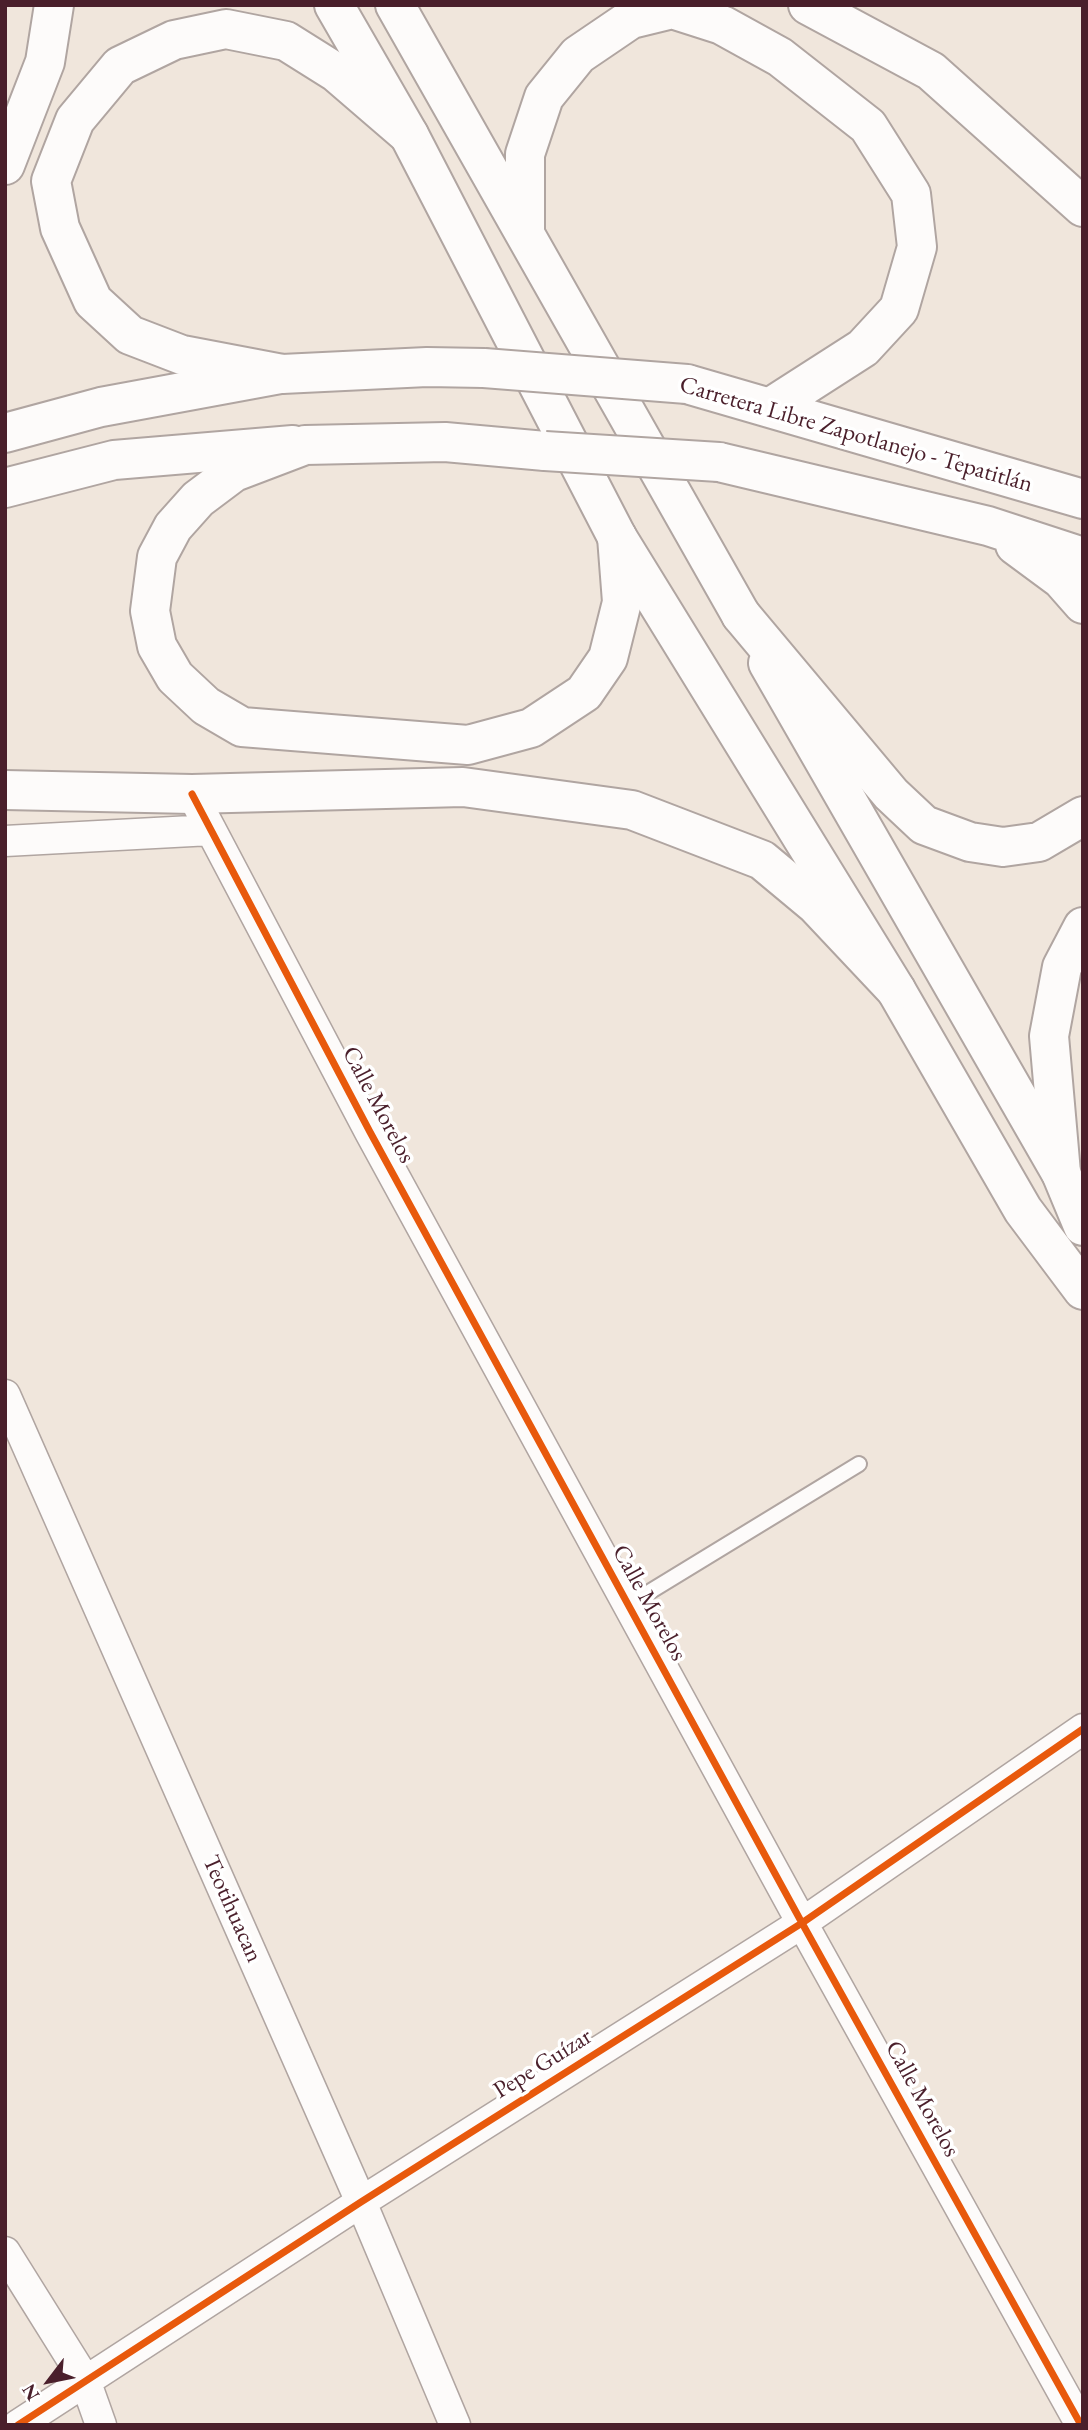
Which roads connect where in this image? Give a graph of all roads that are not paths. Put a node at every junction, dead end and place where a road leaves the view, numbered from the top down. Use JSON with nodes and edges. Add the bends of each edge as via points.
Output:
{"nodes":[{"id":1,"x":54,"y":5,"type":"edge"},
{"id":2,"x":334,"y":5,"type":"edge"},
{"id":3,"x":395,"y":5,"type":"edge"},
{"id":4,"x":808,"y":5,"type":"edge"},
{"id":5,"x":409,"y":135,"type":"junction"},
{"id":6,"x":5,"y":165,"type":"edge"},
{"id":7,"x":1083,"y":207,"type":"edge"},
{"id":8,"x":525,"y":233,"type":"junction"},
{"id":9,"x":282,"y":374,"type":"junction"},
{"id":10,"x":771,"y":407,"type":"junction"},
{"id":11,"x":5,"y":433,"type":"edge"},
{"id":12,"x":305,"y":445,"type":"junction"},
{"id":13,"x":5,"y":488,"type":"edge"},
{"id":14,"x":1083,"y":499,"type":"edge"},
{"id":15,"x":988,"y":526,"type":"junction"},
{"id":16,"x":617,"y":537,"type":"junction"},
{"id":17,"x":1083,"y":556,"type":"edge"},
{"id":18,"x":1083,"y":604,"type":"edge"},
{"id":19,"x":741,"y":615,"type":"junction"},
{"id":20,"x":5,"y":790,"type":"edge"},
{"id":21,"x":192,"y":794,"type":"junction"},
{"id":22,"x":1083,"y":816,"type":"edge"},
{"id":23,"x":211,"y":830,"type":"junction"},
{"id":24,"x":5,"y":841,"type":"edge"},
{"id":25,"x":1083,"y":927,"type":"edge"},
{"id":26,"x":896,"y":989,"type":"junction"},
{"id":27,"x":1061,"y":1173,"type":"junction"},
{"id":28,"x":1083,"y":1226,"type":"edge"},
{"id":29,"x":1083,"y":1290,"type":"edge"},
{"id":30,"x":5,"y":1395,"type":"edge"},
{"id":31,"x":859,"y":1464,"type":"dead end"},
{"id":32,"x":628,"y":1605,"type":"junction"},
{"id":33,"x":1083,"y":1729,"type":"edge"},
{"id":34,"x":802,"y":1923,"type":"junction"},
{"id":35,"x":361,"y":2203,"type":"junction"},
{"id":36,"x":5,"y":2252,"type":"edge"},
{"id":37,"x":85,"y":2380,"type":"junction"},
{"id":38,"x":18,"y":2425,"type":"edge"},
{"id":39,"x":101,"y":2425,"type":"edge"},
{"id":40,"x":455,"y":2425,"type":"edge"},
{"id":41,"x":1081,"y":2425,"type":"edge"}],
"edges":[{"from":1,"to":6,"type":"main road","via":[[45,62]]},
{"from":2,"to":5,"type":"main road"},
{"from":3,"to":8,"type":"main road"},
{"from":4,"to":7,"type":"main road","via":[[931,71]]},
{"from":5,"to":9,"type":"main road","via":[[337,73],[286,41],[226,29],[174,40],[120,66],[75,120],[51,181],[60,228],[93,301],[130,335],[182,355]]},
{"from":5,"to":16,"type":"main road"},
{"from":8,"to":10,"type":"main road","via":[[525,154],[544,97],[578,55],[631,19],[672,9],[722,25],[780,57],[868,126],[911,194],[917,247],[899,309],[863,348]]},
{"from":8,"to":19,"type":"main road"},
{"from":9,"to":10,"type":"main road","name":"Carretera Libre Zapotlanejo - Tepatitlán","bridge":true,"via":[[484,368],[687,384]]},
{"from":9,"to":11,"type":"main road","name":"Carretera Libre Zapotlanejo - Tepatitlán","via":[[101,407]]},
{"from":10,"to":14,"type":"main road","name":"Carretera Libre Zapotlanejo - Tepatitlán"},
{"from":12,"to":13,"type":"main road","via":[[114,460]]},
{"from":12,"to":15,"type":"main road","bridge":true,"via":[[444,442],[719,462]]},
{"from":12,"to":16,"type":"main road","via":[[234,472],[198,499],[173,527],[157,557],[150,611],[157,646],[175,677],[206,706],[243,727],[468,745],[531,727],[584,694],[608,658],[622,603]]},
{"from":15,"to":17,"type":"main road"},
{"from":15,"to":18,"type":"main road","via":[[1061,579]]},
{"from":16,"to":26,"type":"main road"},
{"from":19,"to":22,"type":"main road","via":[[875,776],[924,825],[970,842],[1003,847],[1039,842]]},
{"from":19,"to":27,"type":"main road"},
{"from":20,"to":21,"type":"main road"},
{"from":21,"to":23,"type":"street","name":"Calle Morelos"},
{"from":21,"to":26,"type":"main road","via":[[463,787],[632,810],[762,860],[816,905]]},
{"from":23,"to":24,"type":"street"},
{"from":23,"to":32,"type":"street","name":"Calle Morelos"},
{"from":25,"to":27,"type":"main road","via":[[1062,967],[1049,1035]]},
{"from":26,"to":29,"type":"main road","via":[[1023,1210]]},
{"from":27,"to":28,"type":"main road"},
{"from":30,"to":35,"type":"street","name":"Teotihuacan"},
{"from":31,"to":32,"type":"lane"},
{"from":32,"to":34,"type":"street","name":"Calle Morelos"},
{"from":33,"to":34,"type":"street","name":"Pepe Guízar"},
{"from":34,"to":35,"type":"street","name":"Pepe Guízar"},
{"from":34,"to":41,"type":"street","name":"Calle Morelos"},
{"from":35,"to":37,"type":"street","name":"Pepe Guízar"},
{"from":35,"to":40,"type":"street","name":"Teotihuacan"},
{"from":36,"to":37,"type":"street"},
{"from":37,"to":38,"type":"street","name":"Pepe Guízar"},
{"from":37,"to":39,"type":"street"}]}
